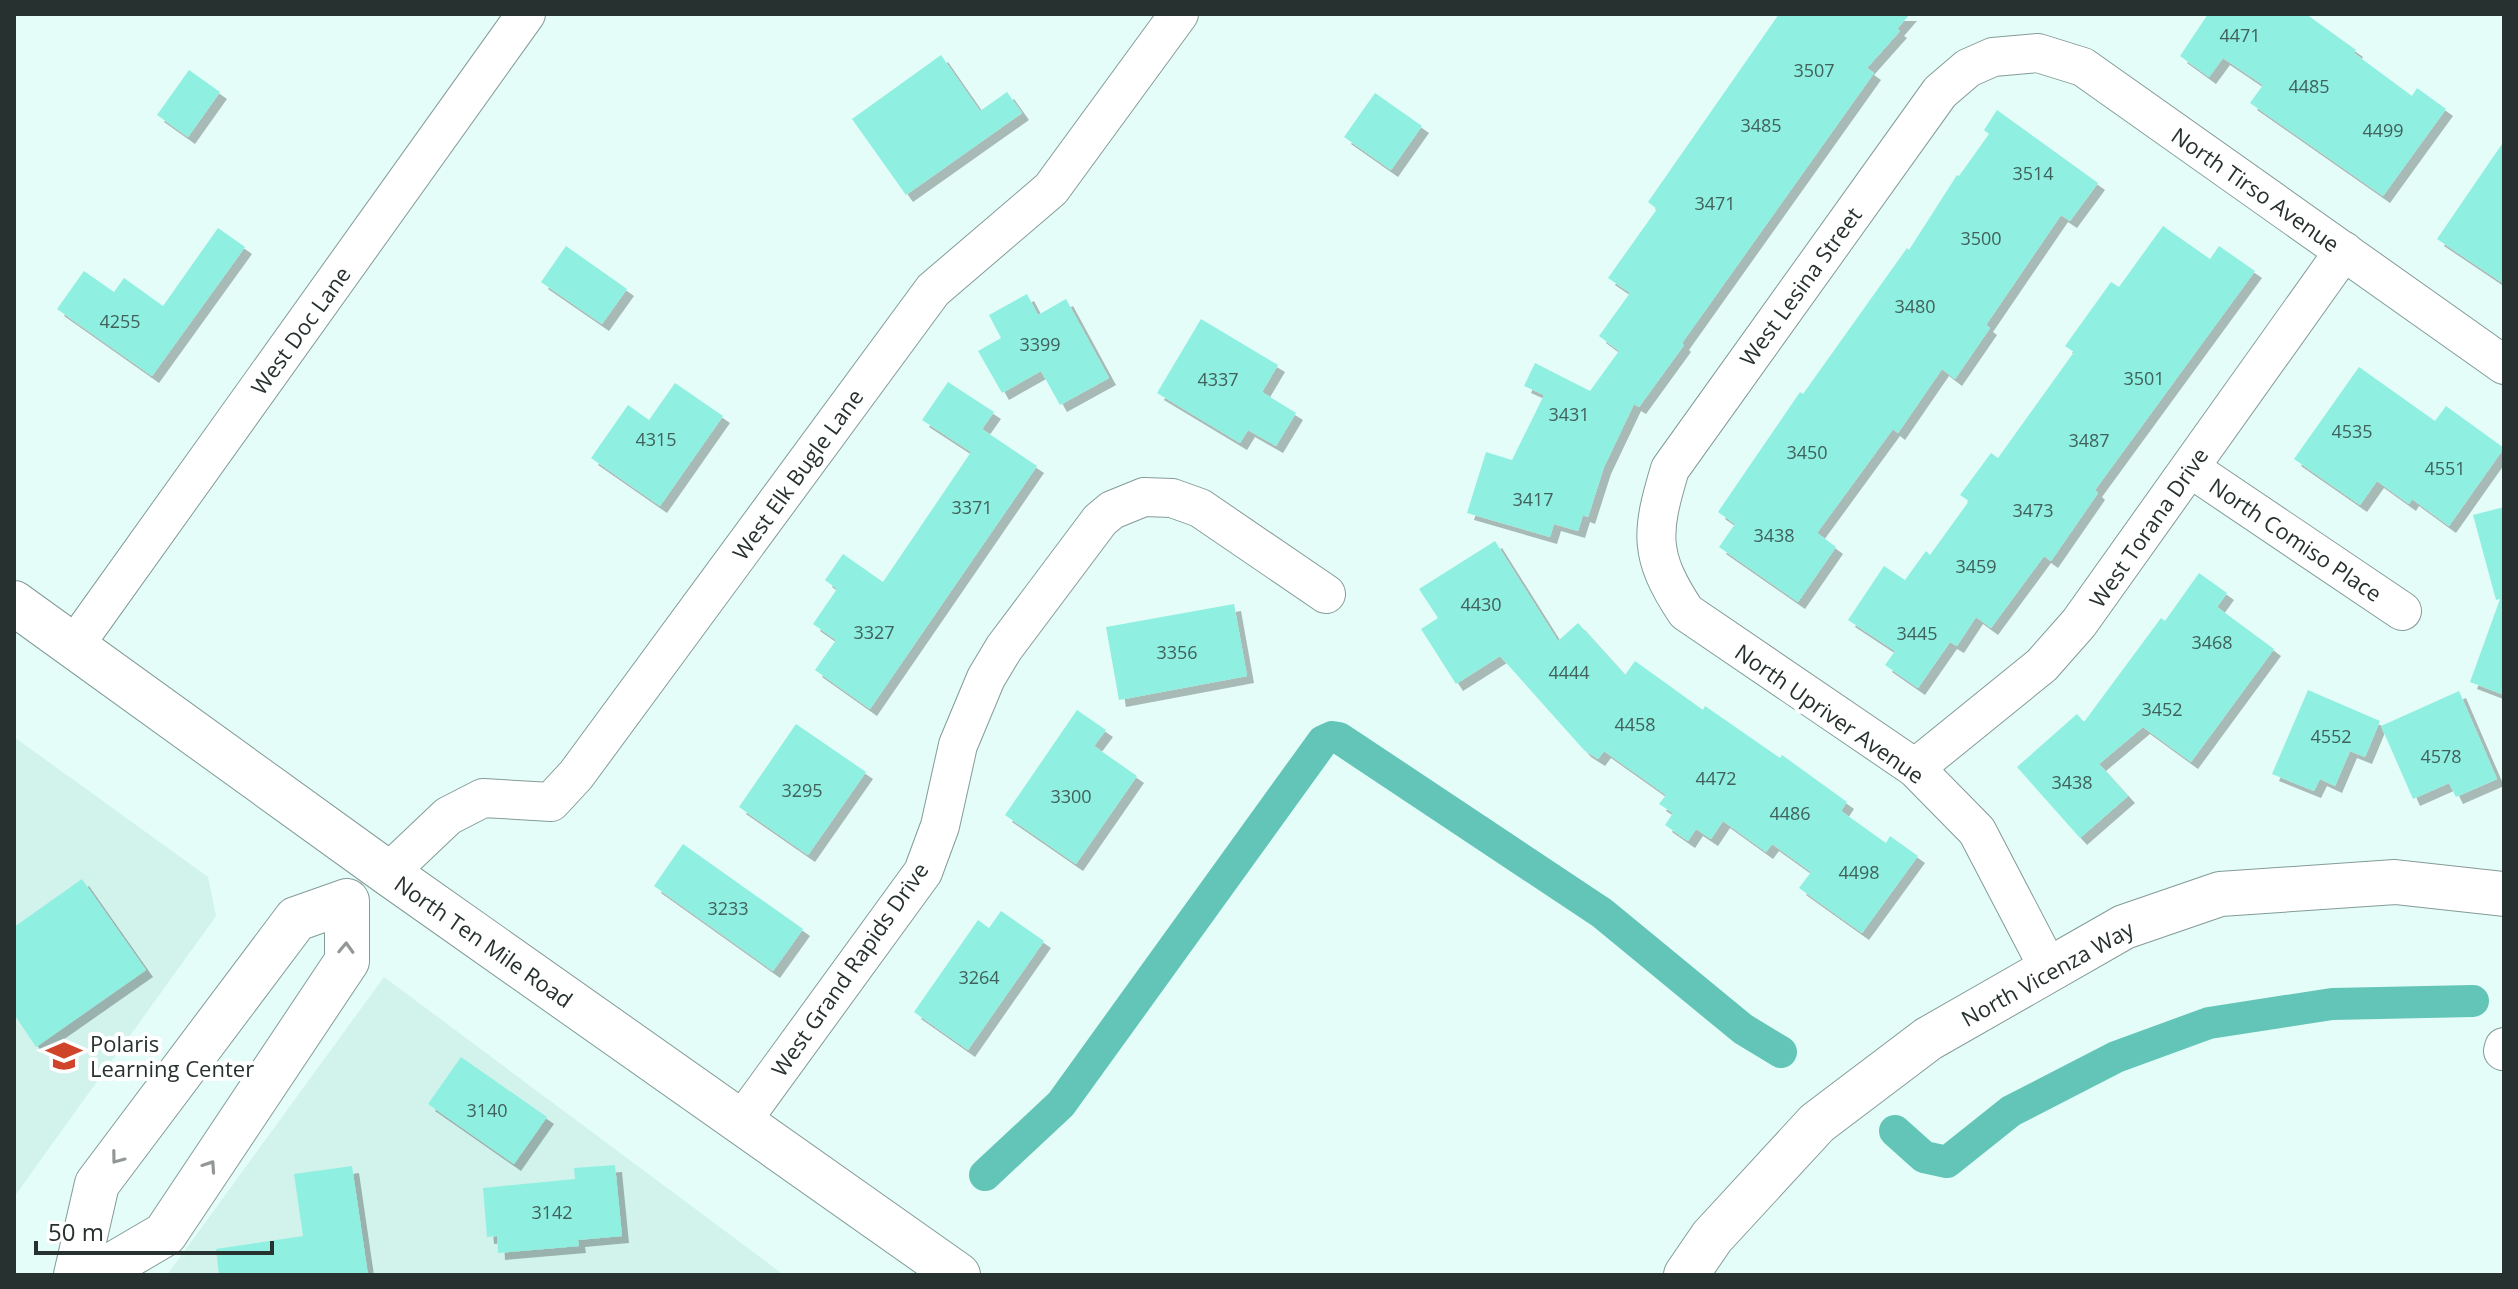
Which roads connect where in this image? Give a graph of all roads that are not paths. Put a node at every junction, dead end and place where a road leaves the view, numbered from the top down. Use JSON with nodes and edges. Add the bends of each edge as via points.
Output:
{"nodes":[{"id":1,"x":526,"y":14,"type":"edge"},
{"id":2,"x":1179,"y":14,"type":"edge"},
{"id":3,"x":1993,"y":57,"type":"joint"},
{"id":4,"x":2344,"y":251,"type":"junction"},
{"id":5,"x":2504,"y":365,"type":"edge"},
{"id":6,"x":2190,"y":468,"type":"junction"},
{"id":7,"x":1656,"y":547,"type":"joint"},
{"id":8,"x":1326,"y":594,"type":"dead end"},
{"id":9,"x":14,"y":603,"type":"edge"},
{"id":10,"x":2402,"y":611,"type":"dead end"},
{"id":11,"x":74,"y":646,"type":"junction"},
{"id":12,"x":1915,"y":768,"type":"junction"},
{"id":13,"x":381,"y":868,"type":"junction"},
{"id":14,"x":2504,"y":894,"type":"edge"},
{"id":15,"x":347,"y":901,"type":"junction"},
{"id":16,"x":2049,"y":969,"type":"junction"},
{"id":17,"x":741,"y":1122,"type":"junction"},
{"id":18,"x":76,"y":1275,"type":"edge"},
{"id":19,"x":95,"y":1275,"type":"edge"},
{"id":20,"x":958,"y":1275,"type":"edge"},
{"id":21,"x":1686,"y":1275,"type":"edge"}],
"edges":[{"from":1,"to":11,"type":"street","name":"West Doc Lane"},
{"from":2,"to":13,"type":"street","name":"West Elk Bugle Lane","via":[[1051,189],[933,290],[551,802],[483,798],[448,816]]},
{"from":3,"to":4,"type":"street","name":"North Tirso Avenue","via":[[2038,53],[2083,67]]},
{"from":3,"to":7,"type":"street","name":"West Lesina Street","via":[[1968,68],[1940,92],[1670,469],[1657,512]]},
{"from":4,"to":5,"type":"street","name":"North Tirso Avenue"},
{"from":4,"to":6,"type":"street","name":"West Torana Drive"},
{"from":6,"to":10,"type":"street","name":"North Comiso Place"},
{"from":6,"to":12,"type":"street","name":"West Torana Drive","via":[[2079,623],[2042,665]]},
{"from":7,"to":12,"type":"street","name":"North Upriver Avenue","via":[[1666,582],[1686,612]]},
{"from":8,"to":17,"type":"street","name":"West Grand Rapids Drive","via":[[1200,508],[1172,498],[1144,497],[1100,520],[986,678],[958,745],[940,826],[923,872]]},
{"from":9,"to":11,"type":"street","name":"North Ten Mile Road"},
{"from":11,"to":13,"type":"street","name":"North Ten Mile Road"},
{"from":12,"to":16,"type":"street","name":"North Upriver Avenue","via":[[1977,831]]},
{"from":13,"to":15,"type":"street"},
{"from":13,"to":17,"type":"street","name":"North Ten Mile Road"},
{"from":14,"to":16,"type":"street","name":"North Vicenza Way","via":[[2395,882],[2220,894],[2124,927]]},
{"from":15,"to":18,"type":"street","one_way":true,"via":[[296,919],[97,1184]]},
{"from":19,"to":15,"type":"street","one_way":true,"via":[[165,1234],[347,961]]},
{"from":16,"to":21,"type":"street","name":"North Vicenza Way","via":[[1928,1039],[1817,1123],[1712,1237]]},
{"from":17,"to":20,"type":"street","name":"North Ten Mile Road"}]}
